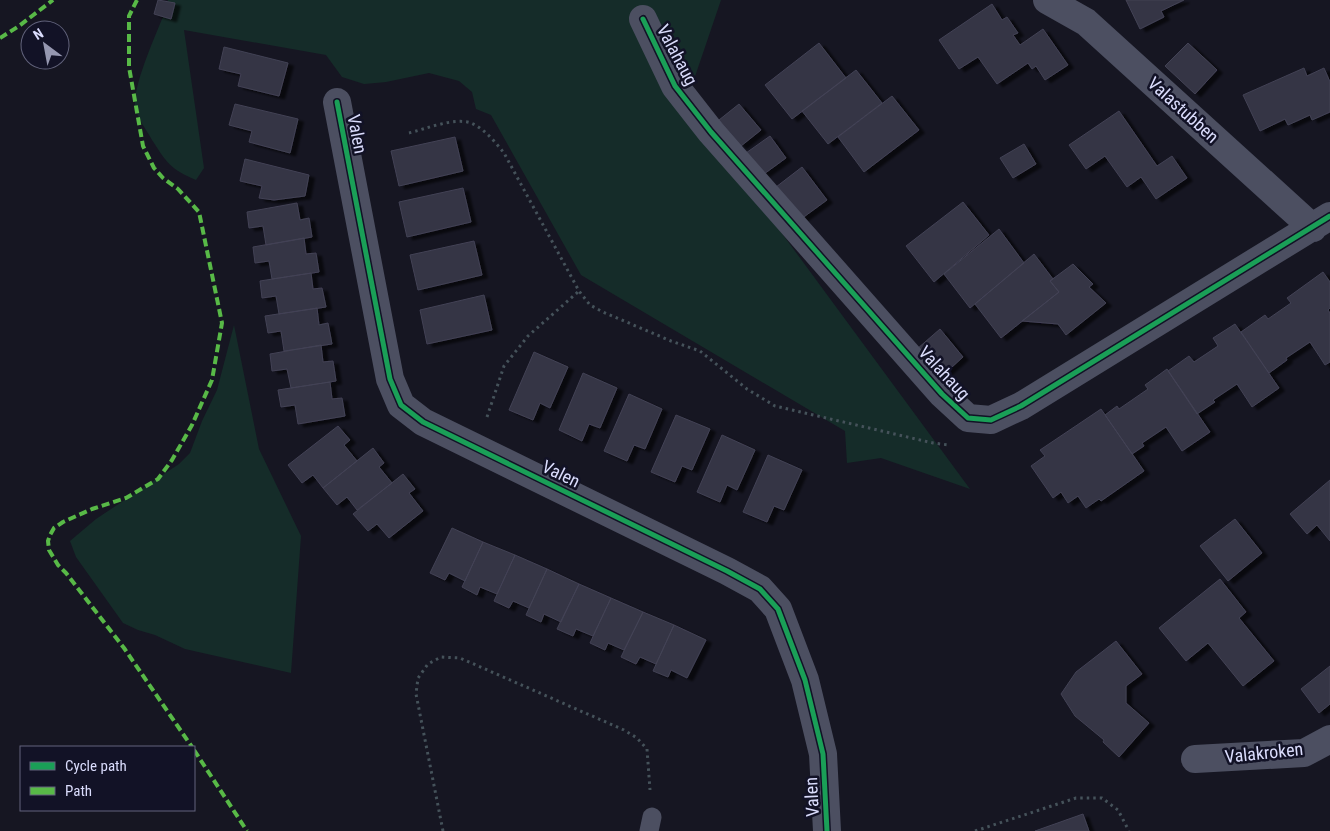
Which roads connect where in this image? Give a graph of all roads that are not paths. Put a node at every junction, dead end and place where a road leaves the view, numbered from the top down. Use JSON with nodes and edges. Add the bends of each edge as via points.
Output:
{"nodes":[{"id":1,"x":1047,"y":0,"type":"edge"},
{"id":2,"x":643,"y":19,"type":"dead end"},
{"id":3,"x":337,"y":102,"type":"dead end"},
{"id":4,"x":1321,"y":222,"type":"edge"},
{"id":5,"x":1330,"y":739,"type":"edge"},
{"id":6,"x":1195,"y":759,"type":"dead end"},
{"id":7,"x":827,"y":831,"type":"edge"}],
"edges":[{"from":1,"to":4,"type":"street","name":"Valastubben","via":[[1086,22]]},
{"from":2,"to":4,"type":"street","name":"Valahaug","via":[[675,86],[711,132],[942,394],[968,418],[991,420],[1020,406]]},
{"from":3,"to":7,"type":"street","name":"Valen","via":[[390,379],[401,404],[423,422],[760,589],[778,608],[805,680],[824,754]]},
{"from":5,"to":6,"type":"street","name":"Valakroken","via":[[1304,753]]}]}
